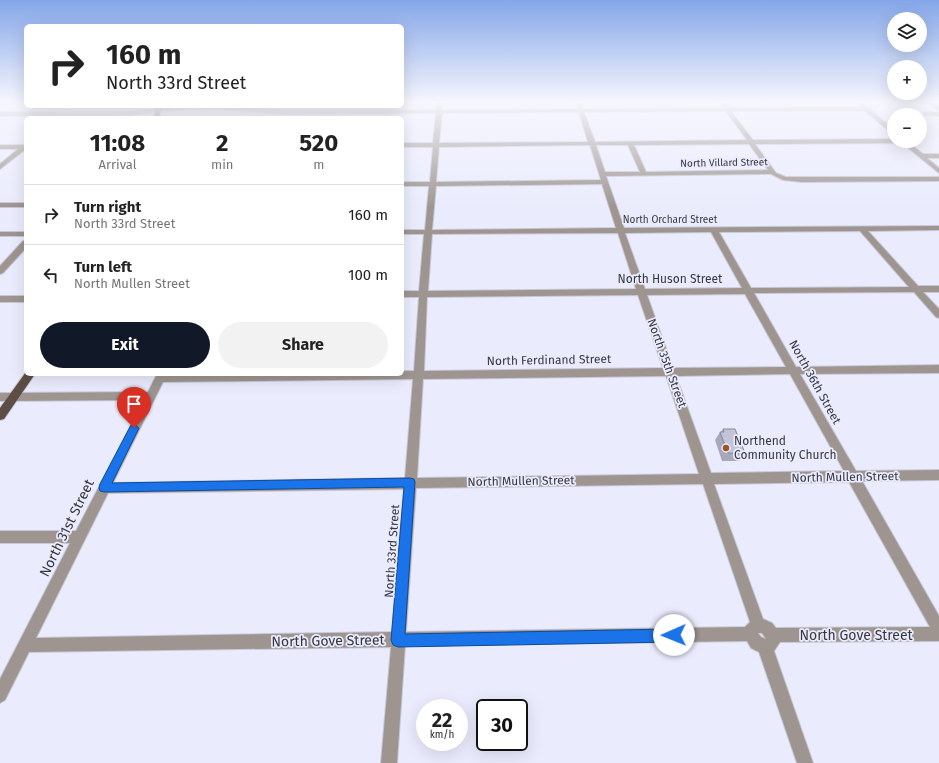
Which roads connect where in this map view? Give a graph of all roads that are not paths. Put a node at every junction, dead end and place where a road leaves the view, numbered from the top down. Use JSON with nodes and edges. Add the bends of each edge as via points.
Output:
{"nodes":[{"id":1,"x":437,"y":137,"type":"edge"},
{"id":2,"x":589,"y":137,"type":"edge"},
{"id":3,"x":748,"y":137,"type":"edge"},
{"id":4,"x":887,"y":141,"type":"edge"},
{"id":5,"x":752,"y":142,"type":"junction"},
{"id":6,"x":591,"y":143,"type":"junction"},
{"id":7,"x":630,"y":143,"type":"junction"},
{"id":8,"x":436,"y":144,"type":"junction"},
{"id":9,"x":404,"y":145,"type":"edge"},
{"id":10,"x":0,"y":147,"type":"edge"},
{"id":11,"x":24,"y":147,"type":"edge"},
{"id":12,"x":24,"y":148,"type":"edge"},
{"id":13,"x":911,"y":148,"type":"edge"},
{"id":14,"x":921,"y":156,"type":"junction"},
{"id":15,"x":939,"y":156,"type":"edge"},
{"id":16,"x":0,"y":167,"type":"edge"},
{"id":17,"x":939,"y":171,"type":"edge"},
{"id":18,"x":772,"y":172,"type":"junction"},
{"id":19,"x":644,"y":174,"type":"junction"},
{"id":20,"x":604,"y":178,"type":"junction"},
{"id":21,"x":939,"y":179,"type":"edge"},
{"id":22,"x":404,"y":184,"type":"edge"},
{"id":23,"x":433,"y":184,"type":"junction"},
{"id":24,"x":0,"y":205,"type":"edge"},
{"id":25,"x":24,"y":205,"type":"edge"},
{"id":26,"x":939,"y":228,"type":"edge"},
{"id":27,"x":862,"y":229,"type":"junction"},
{"id":28,"x":621,"y":230,"type":"junction"},
{"id":29,"x":714,"y":230,"type":"junction"},
{"id":30,"x":404,"y":232,"type":"edge"},
{"id":31,"x":429,"y":232,"type":"junction"},
{"id":32,"x":0,"y":234,"type":"edge"},
{"id":33,"x":24,"y":234,"type":"edge"},
{"id":34,"x":24,"y":245,"type":"edge"},
{"id":35,"x":0,"y":270,"type":"edge"},
{"id":36,"x":916,"y":289,"type":"junction"},
{"id":37,"x":939,"y":289,"type":"edge"},
{"id":38,"x":748,"y":290,"type":"junction"},
{"id":39,"x":642,"y":291,"type":"junction"},
{"id":40,"x":404,"y":294,"type":"edge"},
{"id":41,"x":423,"y":294,"type":"junction"},
{"id":42,"x":24,"y":299,"type":"edge"},
{"id":43,"x":0,"y":300,"type":"edge"},
{"id":44,"x":939,"y":315,"type":"edge"},
{"id":45,"x":939,"y":369,"type":"edge"},
{"id":46,"x":794,"y":370,"type":"junction"},
{"id":47,"x":670,"y":372,"type":"junction"},
{"id":48,"x":404,"y":375,"type":"edge"},
{"id":49,"x":419,"y":375,"type":"junction"},
{"id":50,"x":29,"y":376,"type":"edge"},
{"id":51,"x":161,"y":376,"type":"edge"},
{"id":52,"x":151,"y":396,"type":"junction"},
{"id":53,"x":0,"y":397,"type":"edge"},
{"id":54,"x":13,"y":397,"type":"junction"},
{"id":55,"x":0,"y":416,"type":"edge"},
{"id":56,"x":939,"y":476,"type":"edge"},
{"id":57,"x":854,"y":477,"type":"junction"},
{"id":58,"x":707,"y":478,"type":"junction"},
{"id":59,"x":410,"y":482,"type":"junction"},
{"id":60,"x":104,"y":488,"type":"junction"},
{"id":61,"x":0,"y":537,"type":"edge"},
{"id":62,"x":80,"y":537,"type":"junction"},
{"id":63,"x":754,"y":629,"type":"junction"},
{"id":64,"x":939,"y":630,"type":"edge"},
{"id":65,"x":939,"y":634,"type":"edge"},
{"id":66,"x":398,"y":640,"type":"junction"},
{"id":67,"x":769,"y":641,"type":"junction"},
{"id":68,"x":26,"y":644,"type":"junction"},
{"id":69,"x":0,"y":695,"type":"edge"},
{"id":70,"x":389,"y":763,"type":"edge"},
{"id":71,"x":805,"y":763,"type":"edge"}],
"edges":[{"from":1,"to":8,"type":"street","name":"North 33rd Street"},
{"from":2,"to":6,"type":"street","name":"North 35th Street"},
{"from":3,"to":5,"type":"street"},
{"from":4,"to":5,"type":"street"},
{"from":5,"to":7,"type":"street"},
{"from":5,"to":18,"type":"street"},
{"from":6,"to":7,"type":"street"},
{"from":6,"to":8,"type":"street"},
{"from":6,"to":20,"type":"street","name":"North 35th Street"},
{"from":7,"to":19,"type":"street"},
{"from":8,"to":9,"type":"street"},
{"from":8,"to":23,"type":"street","name":"North 33rd Street"},
{"from":10,"to":11,"type":"street"},
{"from":12,"to":16,"type":"street"},
{"from":13,"to":14,"type":"street"},
{"from":14,"to":15,"type":"street"},
{"from":14,"to":17,"type":"street"},
{"from":18,"to":19,"type":"street","name":"North Villard Street"},
{"from":18,"to":21,"type":"street","name":"North Villard Street","via":[[778,177],[793,180]]},
{"from":19,"to":20,"type":"street","name":"North Villard Street"},
{"from":20,"to":23,"type":"street","name":"North Villard Street"},
{"from":20,"to":28,"type":"street","name":"North 35th Street"},
{"from":22,"to":23,"type":"street","name":"North Villard Street"},
{"from":23,"to":31,"type":"street","name":"North 33rd Street"},
{"from":24,"to":25,"type":"street"},
{"from":26,"to":27,"type":"street","name":"North Orchard Street"},
{"from":27,"to":29,"type":"street","name":"North Orchard Street"},
{"from":27,"to":36,"type":"street"},
{"from":28,"to":29,"type":"street","name":"North Orchard Street"},
{"from":28,"to":31,"type":"street","name":"North Orchard Street"},
{"from":28,"to":39,"type":"street","name":"North 35th Street"},
{"from":29,"to":38,"type":"street","name":"North 36th Street"},
{"from":30,"to":31,"type":"street","name":"North Orchard Street"},
{"from":31,"to":41,"type":"street","name":"North 33rd Street"},
{"from":32,"to":33,"type":"street"},
{"from":34,"to":35,"type":"street"},
{"from":36,"to":37,"type":"street","name":"North Huson Street"},
{"from":36,"to":38,"type":"street","name":"North Huson Street"},
{"from":36,"to":44,"type":"street"},
{"from":38,"to":39,"type":"street","name":"North Huson Street"},
{"from":38,"to":46,"type":"street","name":"North 36th Street"},
{"from":39,"to":41,"type":"street","name":"North Huson Street"},
{"from":39,"to":47,"type":"street","name":"North 35th Street"},
{"from":40,"to":41,"type":"street","name":"North Huson Street"},
{"from":41,"to":49,"type":"street","name":"North 33rd Street"},
{"from":42,"to":43,"type":"street"},
{"from":45,"to":46,"type":"street","name":"North Ferdinand Street"},
{"from":46,"to":47,"type":"street","name":"North Ferdinand Street"},
{"from":46,"to":57,"type":"street","name":"North 36th Street"},
{"from":47,"to":49,"type":"street","name":"North Ferdinand Street"},
{"from":47,"to":58,"type":"street","name":"North 35th Street"},
{"from":48,"to":49,"type":"street","name":"North Ferdinand Street"},
{"from":49,"to":59,"type":"street","name":"North 33rd Street"},
{"from":50,"to":54,"type":"main road"},
{"from":51,"to":52,"type":"street","name":"North 31st Street"},
{"from":52,"to":54,"type":"street"},
{"from":52,"to":60,"type":"street","name":"North 31st Street"},
{"from":53,"to":54,"type":"street"},
{"from":54,"to":55,"type":"main road"},
{"from":56,"to":57,"type":"street","name":"North Mullen Street"},
{"from":57,"to":58,"type":"street","name":"North Mullen Street"},
{"from":57,"to":64,"type":"street","name":"North 36th Street"},
{"from":58,"to":59,"type":"street","name":"North Mullen Street"},
{"from":58,"to":63,"type":"street","name":"North 35th Street"},
{"from":59,"to":60,"type":"street","name":"North Mullen Street"},
{"from":59,"to":66,"type":"street","name":"North 33rd Street"},
{"from":60,"to":62,"type":"street","name":"North 31st Street"},
{"from":61,"to":62,"type":"street"},
{"from":62,"to":68,"type":"street","name":"North 31st Street"},
{"from":63,"to":66,"type":"street","name":"North Gove Street"},
{"from":63,"to":67,"type":"street","via":[[767,628]]},
{"from":65,"to":67,"type":"street","name":"North Gove Street"},
{"from":66,"to":68,"type":"street","name":"North Gove Street"},
{"from":66,"to":70,"type":"street","name":"North 33rd Street"},
{"from":67,"to":71,"type":"street"},
{"from":68,"to":69,"type":"street","name":"North 31st Street"}]}
